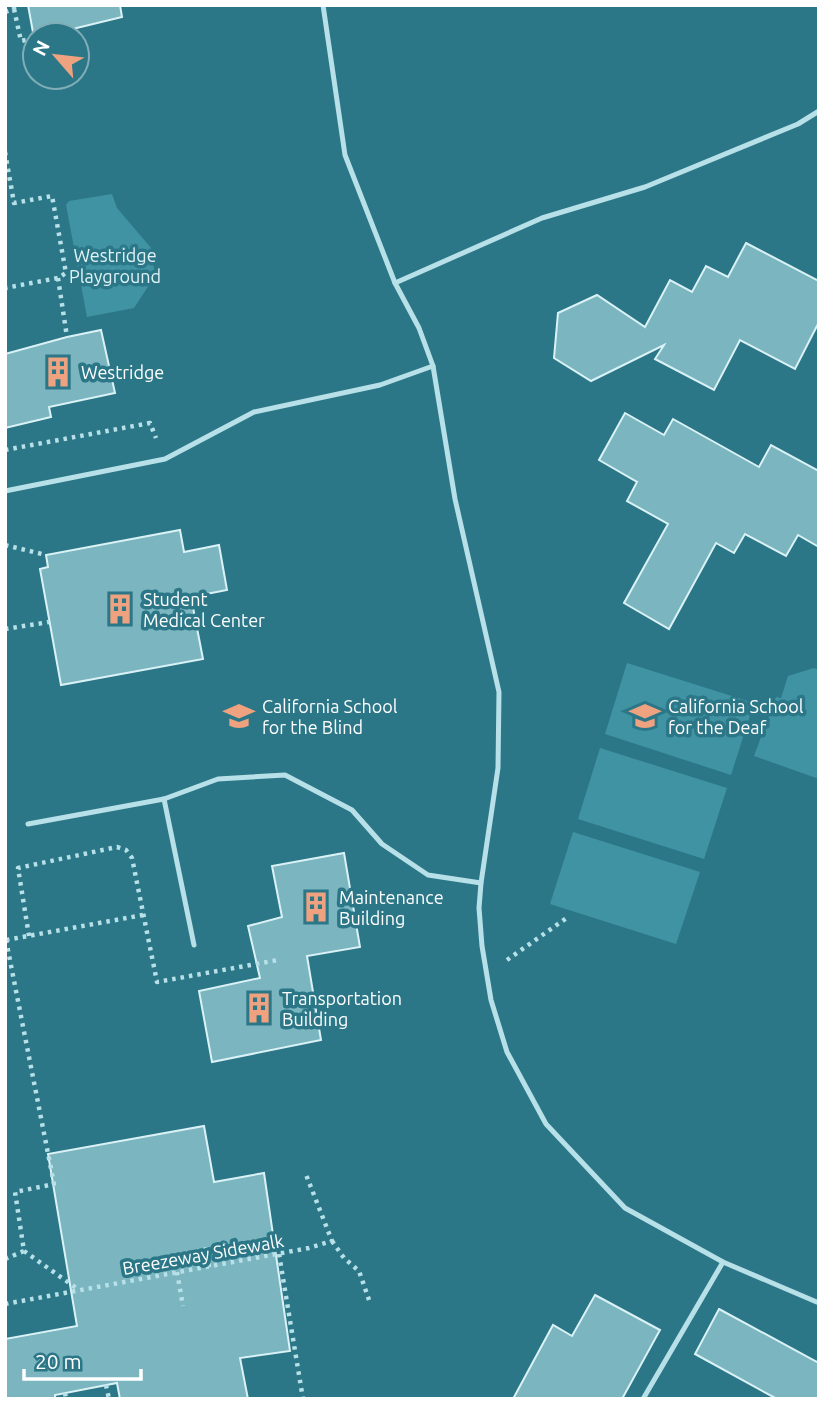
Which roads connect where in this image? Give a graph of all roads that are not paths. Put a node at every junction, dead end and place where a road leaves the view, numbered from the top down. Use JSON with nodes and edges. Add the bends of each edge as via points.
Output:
{"nodes":[{"id":1,"x":323,"y":5,"type":"edge"},
{"id":2,"x":819,"y":111,"type":"edge"},
{"id":3,"x":396,"y":283,"type":"junction"},
{"id":4,"x":433,"y":366,"type":"junction"},
{"id":5,"x":5,"y":491,"type":"edge"},
{"id":6,"x":164,"y":799,"type":"junction"},
{"id":7,"x":28,"y":824,"type":"dead end"},
{"id":8,"x":481,"y":883,"type":"junction"},
{"id":9,"x":194,"y":945,"type":"dead end"},
{"id":10,"x":723,"y":1262,"type":"junction"},
{"id":11,"x":819,"y":1303,"type":"edge"},
{"id":12,"x":643,"y":1399,"type":"edge"}],
"edges":[{"from":1,"to":3,"type":"lane","via":[[345,155]]},
{"from":2,"to":3,"type":"lane","via":[[671,177],[542,218]]},
{"from":3,"to":4,"type":"lane"},
{"from":4,"to":5,"type":"lane","via":[[380,385],[254,412],[165,459]]},
{"from":4,"to":8,"type":"lane","via":[[455,499],[499,692],[498,768]]},
{"from":6,"to":7,"type":"lane"},
{"from":6,"to":8,"type":"lane","via":[[218,779],[285,775],[352,810],[382,844],[428,875]]},
{"from":6,"to":9,"type":"lane"},
{"from":8,"to":10,"type":"lane","via":[[491,1000],[507,1052],[546,1124],[625,1208]]},
{"from":10,"to":11,"type":"lane"},
{"from":10,"to":12,"type":"lane"}]}
